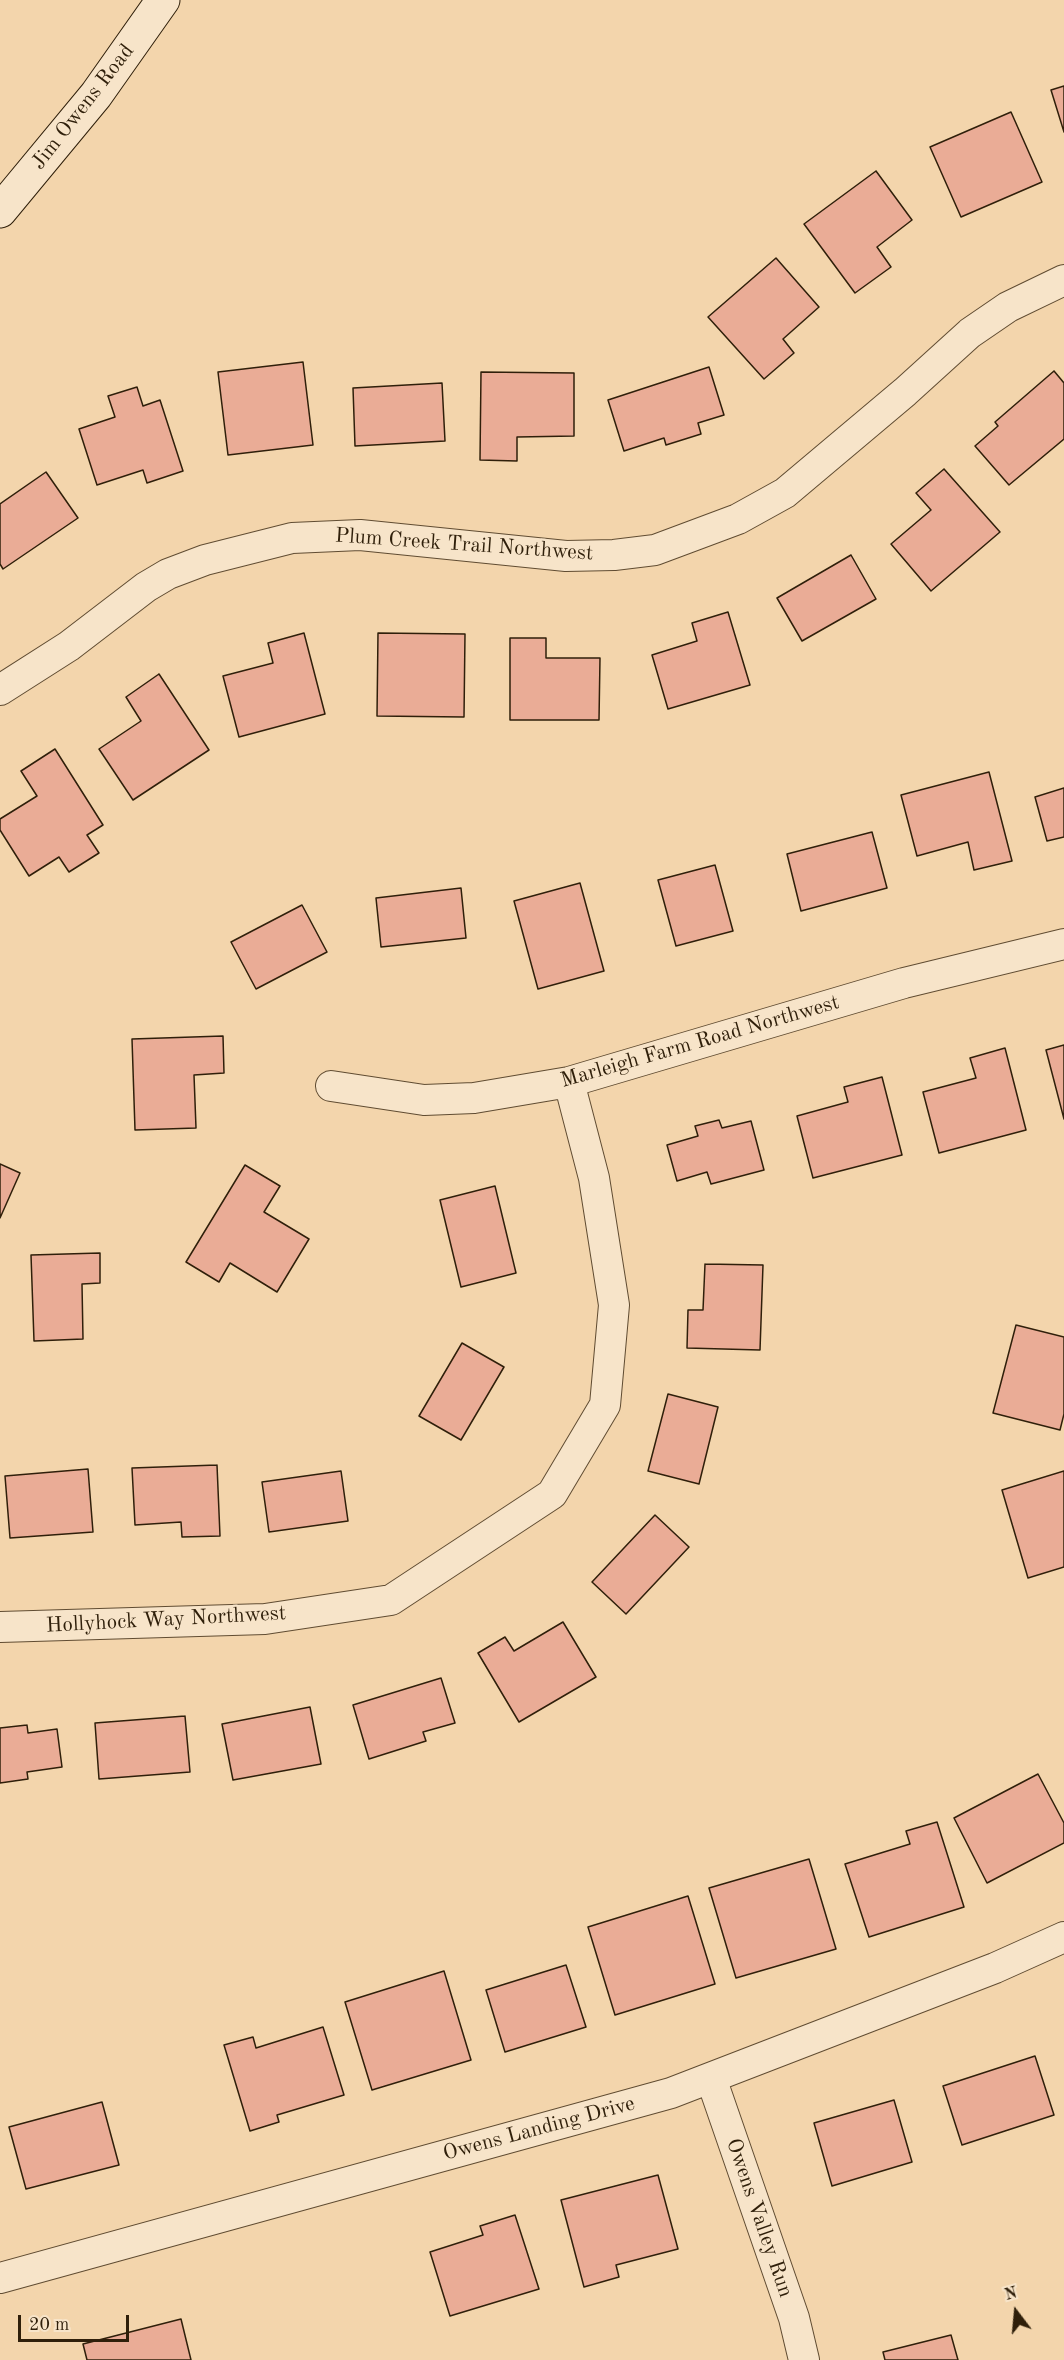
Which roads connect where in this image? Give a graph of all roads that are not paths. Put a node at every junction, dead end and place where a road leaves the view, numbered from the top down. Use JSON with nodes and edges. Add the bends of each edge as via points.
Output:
{"nodes":[{"id":1,"x":163,"y":0,"type":"edge"},
{"id":2,"x":0,"y":211,"type":"edge"},
{"id":3,"x":1064,"y":280,"type":"edge"},
{"id":4,"x":0,"y":690,"type":"edge"},
{"id":5,"x":1064,"y":944,"type":"edge"},
{"id":6,"x":569,"y":1082,"type":"junction"},
{"id":7,"x":332,"y":1086,"type":"dead end"},
{"id":8,"x":0,"y":1627,"type":"edge"},
{"id":9,"x":1064,"y":1937,"type":"edge"},
{"id":10,"x":711,"y":2078,"type":"junction"},
{"id":11,"x":0,"y":2278,"type":"edge"},
{"id":12,"x":804,"y":2360,"type":"edge"}],
"edges":[{"from":1,"to":2,"type":"street","name":"Jim Owens Road","via":[[96,95]]},
{"from":3,"to":4,"type":"street","name":"Plum Creek Trail Northwest","via":[[1008,307],[970,333],[785,493],[738,519],[655,550],[614,555],[566,556],[360,535],[292,538],[205,560],[168,574]]},
{"from":5,"to":6,"type":"street","name":"Marleigh Farm Road Northwest","via":[[904,983]]},
{"from":6,"to":7,"type":"street","name":"Marleigh Farm Road Northwest","via":[[474,1098],[424,1101]]},
{"from":6,"to":8,"type":"street","name":"Hollyhock Way Northwest","via":[[594,1178],[614,1305],[605,1405],[552,1494],[392,1600],[264,1619]]},
{"from":9,"to":10,"type":"street","name":"Owens Landing Drive","via":[[995,1968]]},
{"from":10,"to":11,"type":"street","name":"Owens Landing Drive","via":[[671,2093]]},
{"from":10,"to":12,"type":"street","name":"Owens Valley Run","via":[[794,2318]]}]}
